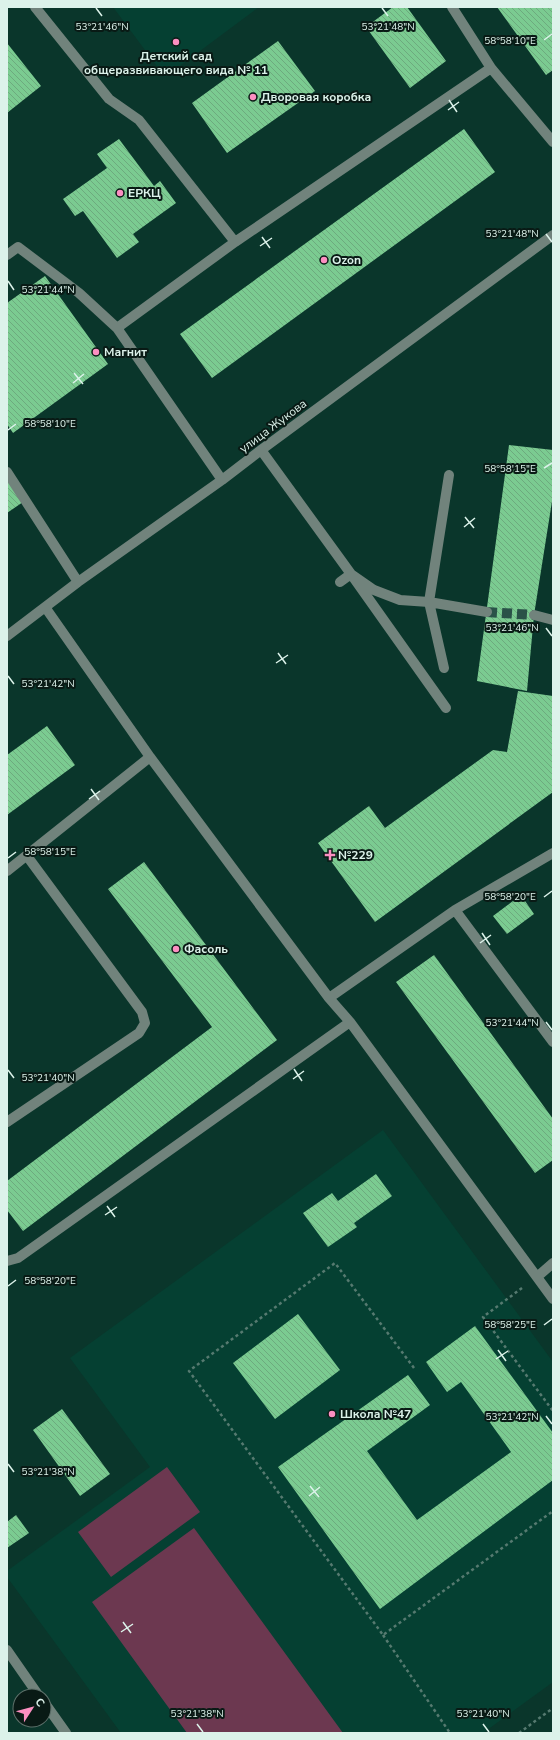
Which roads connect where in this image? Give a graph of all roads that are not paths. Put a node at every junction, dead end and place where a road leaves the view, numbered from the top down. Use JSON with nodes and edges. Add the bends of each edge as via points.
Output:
{"nodes":[{"id":1,"x":34,"y":7,"type":"edge"},
{"id":2,"x":452,"y":7,"type":"edge"},
{"id":3,"x":491,"y":68,"type":"junction"},
{"id":4,"x":553,"y":142,"type":"edge"},
{"id":5,"x":553,"y":235,"type":"edge"},
{"id":6,"x":235,"y":242,"type":"junction"},
{"id":7,"x":7,"y":255,"type":"edge"},
{"id":8,"x":117,"y":328,"type":"junction"},
{"id":9,"x":261,"y":450,"type":"junction"},
{"id":10,"x":7,"y":472,"type":"edge"},
{"id":11,"x":449,"y":475,"type":"dead end"},
{"id":12,"x":222,"y":480,"type":"junction"},
{"id":13,"x":351,"y":574,"type":"junction"},
{"id":14,"x":78,"y":582,"type":"junction"},
{"id":15,"x":340,"y":582,"type":"dead end"},
{"id":16,"x":429,"y":602,"type":"junction"},
{"id":17,"x":46,"y":607,"type":"junction"},
{"id":18,"x":487,"y":612,"type":"tunnel mouth"},
{"id":19,"x":534,"y":615,"type":"tunnel mouth"},
{"id":20,"x":553,"y":620,"type":"edge"},
{"id":21,"x":7,"y":636,"type":"edge"},
{"id":22,"x":444,"y":668,"type":"dead end"},
{"id":23,"x":446,"y":708,"type":"dead end"},
{"id":24,"x":150,"y":757,"type":"junction"},
{"id":25,"x":553,"y":853,"type":"edge"},
{"id":26,"x":27,"y":856,"type":"junction"},
{"id":27,"x":7,"y":871,"type":"edge"},
{"id":28,"x":455,"y":910,"type":"junction"},
{"id":29,"x":329,"y":998,"type":"junction"},
{"id":30,"x":350,"y":1022,"type":"junction"},
{"id":31,"x":553,"y":1042,"type":"edge"},
{"id":32,"x":7,"y":1122,"type":"edge"},
{"id":33,"x":7,"y":1261,"type":"edge"},
{"id":34,"x":553,"y":1263,"type":"edge"},
{"id":35,"x":537,"y":1277,"type":"junction"},
{"id":36,"x":553,"y":1299,"type":"edge"},
{"id":37,"x":7,"y":1650,"type":"edge"},
{"id":38,"x":33,"y":1688,"type":"edge"},
{"id":39,"x":52,"y":1713,"type":"edge"},
{"id":40,"x":66,"y":1733,"type":"edge"}],
"edges":[{"from":1,"to":6,"type":"street","via":[[109,99],[139,120]]},
{"from":2,"to":3,"type":"street"},
{"from":3,"to":4,"type":"street"},
{"from":3,"to":6,"type":"street"},
{"from":5,"to":9,"type":"street","name":"улица Жукова"},
{"from":6,"to":8,"type":"street"},
{"from":7,"to":8,"type":"street","via":[[18,247],[78,293]]},
{"from":8,"to":12,"type":"street"},
{"from":9,"to":12,"type":"street","name":"улица Жукова"},
{"from":9,"to":13,"type":"street"},
{"from":10,"to":14,"type":"street"},
{"from":11,"to":16,"type":"street"},
{"from":12,"to":14,"type":"street","name":"улица Жукова"},
{"from":13,"to":15,"type":"street"},
{"from":13,"to":16,"type":"street","via":[[374,590],[400,600]]},
{"from":13,"to":23,"type":"street"},
{"from":14,"to":17,"type":"street","name":"улица Жукова"},
{"from":16,"to":18,"type":"street"},
{"from":16,"to":22,"type":"street"},
{"from":17,"to":21,"type":"street","name":"улица Жукова"},
{"from":17,"to":24,"type":"street"},
{"from":19,"to":20,"type":"street"},
{"from":24,"to":26,"type":"street"},
{"from":24,"to":29,"type":"street"},
{"from":25,"to":28,"type":"street"},
{"from":26,"to":27,"type":"street"},
{"from":26,"to":32,"type":"street","via":[[142,1012],[145,1023],[139,1033]]},
{"from":28,"to":29,"type":"street"},
{"from":28,"to":31,"type":"street"},
{"from":29,"to":30,"type":"street"},
{"from":30,"to":33,"type":"street","via":[[18,1258]]},
{"from":30,"to":35,"type":"street"},
{"from":34,"to":35,"type":"street"},
{"from":35,"to":36,"type":"street"},
{"from":37,"to":38,"type":"street"},
{"from":39,"to":40,"type":"street"}]}
